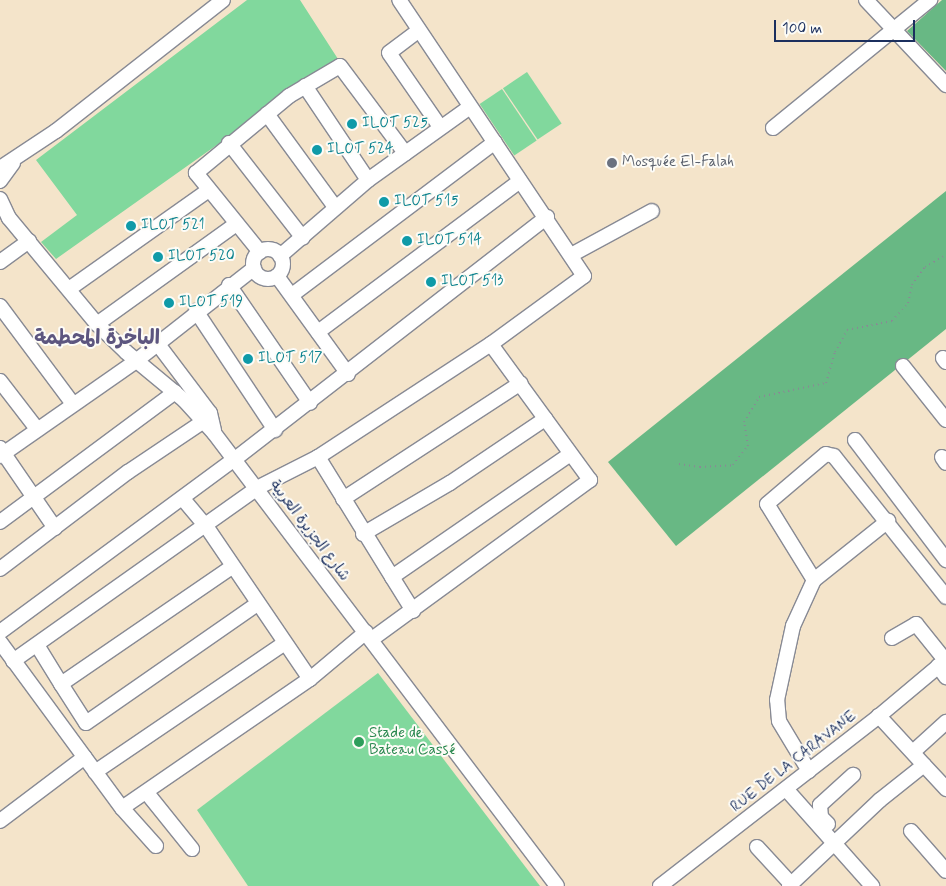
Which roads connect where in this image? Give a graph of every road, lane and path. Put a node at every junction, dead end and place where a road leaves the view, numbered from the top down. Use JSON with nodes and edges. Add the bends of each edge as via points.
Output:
{"nodes":[{"id":1,"x":223,"y":0,"type":"edge"},
{"id":2,"x":399,"y":0,"type":"edge"},
{"id":3,"x":866,"y":0,"type":"edge"},
{"id":4,"x":930,"y":0,"type":"edge"},
{"id":5,"x":418,"y":31,"type":"junction"},
{"id":6,"x":894,"y":31,"type":"junction"},
{"id":7,"x":946,"y":85,"type":"edge"},
{"id":8,"x":306,"y":86,"type":"junction"},
{"id":9,"x":470,"y":107,"type":"junction"},
{"id":10,"x":267,"y":114,"type":"junction"},
{"id":11,"x":440,"y":128,"type":"junction"},
{"id":12,"x":773,"y":128,"type":"dead end"},
{"id":13,"x":494,"y":142,"type":"junction"},
{"id":14,"x":229,"y":143,"type":"junction"},
{"id":15,"x":405,"y":153,"type":"junction"},
{"id":16,"x":15,"y":161,"type":"junction"},
{"id":17,"x":0,"y":168,"type":"edge"},
{"id":18,"x":368,"y":180,"type":"junction"},
{"id":19,"x":0,"y":181,"type":"edge"},
{"id":20,"x":520,"y":181,"type":"junction"},
{"id":21,"x":209,"y":190,"type":"junction"},
{"id":22,"x":0,"y":199,"type":"edge"},
{"id":23,"x":335,"y":207,"type":"junction"},
{"id":24,"x":652,"y":211,"type":"dead end"},
{"id":25,"x":4,"y":217,"type":"edge"},
{"id":26,"x":548,"y":217,"type":"junction"},
{"id":27,"x":236,"y":224,"type":"junction"},
{"id":28,"x":303,"y":238,"type":"junction"},
{"id":29,"x":29,"y":241,"type":"junction"},
{"id":30,"x":260,"y":252,"type":"junction"},
{"id":31,"x":571,"y":254,"type":"junction"},
{"id":32,"x":946,"y":255,"type":"edge"},
{"id":33,"x":280,"y":256,"type":"junction"},
{"id":34,"x":0,"y":262,"type":"edge"},
{"id":35,"x":254,"y":268,"type":"junction"},
{"id":36,"x":277,"y":276,"type":"junction"},
{"id":37,"x":229,"y":285,"type":"junction"},
{"id":38,"x":69,"y":289,"type":"junction"},
{"id":39,"x":292,"y":296,"type":"junction"},
{"id":40,"x":0,"y":306,"type":"edge"},
{"id":41,"x":196,"y":311,"type":"junction"},
{"id":42,"x":98,"y":324,"type":"junction"},
{"id":43,"x":318,"y":332,"type":"junction"},
{"id":44,"x":157,"y":343,"type":"junction"},
{"id":45,"x":491,"y":344,"type":"junction"},
{"id":46,"x":136,"y":361,"type":"junction"},
{"id":47,"x":903,"y":366,"type":"dead end"},
{"id":48,"x":348,"y":374,"type":"junction"},
{"id":49,"x":0,"y":381,"type":"edge"},
{"id":50,"x":521,"y":382,"type":"junction"},
{"id":51,"x":175,"y":392,"type":"junction"},
{"id":52,"x":310,"y":403,"type":"junction"},
{"id":53,"x":73,"y":404,"type":"junction"},
{"id":54,"x":546,"y":419,"type":"junction"},
{"id":55,"x":946,"y":420,"type":"edge"},
{"id":56,"x":204,"y":421,"type":"junction"},
{"id":57,"x":37,"y":429,"type":"junction"},
{"id":58,"x":275,"y":430,"type":"junction"},
{"id":59,"x":214,"y":433,"type":"junction"},
{"id":60,"x":855,"y":440,"type":"dead end"},
{"id":61,"x":1,"y":452,"type":"edge"},
{"id":62,"x":569,"y":455,"type":"junction"},
{"id":63,"x":318,"y":457,"type":"junction"},
{"id":64,"x":236,"y":459,"type":"junction"},
{"id":65,"x":679,"y":464,"type":"dead end"},
{"id":66,"x":257,"y":488,"type":"junction"},
{"id":67,"x":34,"y":498,"type":"junction"},
{"id":68,"x":183,"y":499,"type":"junction"},
{"id":69,"x":343,"y":499,"type":"junction"},
{"id":70,"x":888,"y":521,"type":"junction"},
{"id":71,"x":0,"y":522,"type":"edge"},
{"id":72,"x":206,"y":526,"type":"junction"},
{"id":73,"x":55,"y":528,"type":"junction"},
{"id":74,"x":363,"y":534,"type":"junction"},
{"id":75,"x":946,"y":560,"type":"edge"},
{"id":76,"x":232,"y":567,"type":"junction"},
{"id":77,"x":0,"y":569,"type":"edge"},
{"id":78,"x":392,"y":577,"type":"junction"},
{"id":79,"x":814,"y":580,"type":"junction"},
{"id":80,"x":946,"y":597,"type":"edge"},
{"id":81,"x":257,"y":604,"type":"junction"},
{"id":82,"x":413,"y":611,"type":"junction"},
{"id":83,"x":0,"y":632,"type":"edge"},
{"id":84,"x":369,"y":635,"type":"junction"},
{"id":85,"x":892,"y":638,"type":"dead end"},
{"id":86,"x":0,"y":642,"type":"edge"},
{"id":87,"x":283,"y":644,"type":"junction"},
{"id":88,"x":37,"y":645,"type":"junction"},
{"id":89,"x":13,"y":661,"type":"junction"},
{"id":90,"x":944,"y":666,"type":"edge"},
{"id":91,"x":310,"y":679,"type":"junction"},
{"id":92,"x":61,"y":684,"type":"junction"},
{"id":93,"x":879,"y":716,"type":"junction"},
{"id":94,"x":946,"y":722,"type":"edge"},
{"id":95,"x":913,"y":752,"type":"junction"},
{"id":96,"x":85,"y":757,"type":"junction"},
{"id":97,"x":924,"y":765,"type":"junction"},
{"id":98,"x":809,"y":771,"type":"junction"},
{"id":99,"x":95,"y":772,"type":"junction"},
{"id":100,"x":852,"y":775,"type":"dead end"},
{"id":101,"x":946,"y":789,"type":"edge"},
{"id":102,"x":786,"y":790,"type":"junction"},
{"id":103,"x":147,"y":793,"type":"junction"},
{"id":104,"x":122,"y":808,"type":"junction"},
{"id":105,"x":0,"y":821,"type":"edge"},
{"id":106,"x":911,"y":831,"type":"dead end"},
{"id":107,"x":838,"y":840,"type":"junction"},
{"id":108,"x":156,"y":846,"type":"dead end"},
{"id":109,"x":757,"y":847,"type":"dead end"},
{"id":110,"x":192,"y":849,"type":"dead end"},
{"id":111,"x":946,"y":871,"type":"edge"},
{"id":112,"x":790,"y":885,"type":"edge"},
{"id":113,"x":557,"y":886,"type":"edge"},
{"id":114,"x":660,"y":886,"type":"edge"},
{"id":115,"x":872,"y":886,"type":"edge"}],
"edges":[{"from":1,"to":16,"type":"street"},
{"from":2,"to":5,"type":"street"},
{"from":3,"to":6,"type":"street"},
{"from":4,"to":6,"type":"street"},
{"from":5,"to":9,"type":"street"},
{"from":5,"to":11,"type":"street","via":[[389,53]]},
{"from":6,"to":7,"type":"street"},
{"from":6,"to":12,"type":"street"},
{"from":8,"to":10,"type":"street"},
{"from":8,"to":15,"type":"street","via":[[336,67],[343,68]]},
{"from":8,"to":18,"type":"street"},
{"from":9,"to":11,"type":"street"},
{"from":9,"to":13,"type":"street"},
{"from":10,"to":14,"type":"street"},
{"from":10,"to":23,"type":"street"},
{"from":11,"to":15,"type":"street"},
{"from":13,"to":20,"type":"street"},
{"from":13,"to":39,"type":"street"},
{"from":14,"to":21,"type":"street","via":[[196,173]]},
{"from":14,"to":28,"type":"street"},
{"from":15,"to":18,"type":"street"},
{"from":16,"to":17,"type":"street"},
{"from":16,"to":19,"type":"street"},
{"from":18,"to":23,"type":"street"},
{"from":20,"to":26,"type":"street"},
{"from":20,"to":43,"type":"street"},
{"from":21,"to":27,"type":"street"},
{"from":21,"to":38,"type":"street"},
{"from":22,"to":25,"type":"street","name":"شارع الجزيرة العربية"},
{"from":23,"to":28,"type":"street"},
{"from":24,"to":31,"type":"street"},
{"from":25,"to":29,"type":"street","name":"شارع الجزيرة العربية"},
{"from":26,"to":31,"type":"street"},
{"from":26,"to":48,"type":"street"},
{"from":27,"to":30,"type":"street"},
{"from":27,"to":42,"type":"street"},
{"from":28,"to":33,"type":"street"},
{"from":29,"to":34,"type":"street"},
{"from":29,"to":38,"type":"street","name":"شارع الجزيرة العربية"},
{"from":30,"to":33,"type":"street","via":[[268,250]]},
{"from":30,"to":35,"type":"street","via":[[254,259]]},
{"from":31,"to":45,"type":"street","via":[[584,276]]},
{"from":32,"to":65,"type":"path","via":[[925,267],[912,285],[908,303],[892,321],[847,330],[835,352],[826,383],[759,397],[744,422],[748,446],[733,465],[700,468]]},
{"from":33,"to":36,"type":"street","via":[[283,264]]},
{"from":35,"to":36,"type":"street","via":[[264,278]]},
{"from":35,"to":37,"type":"street"},
{"from":36,"to":39,"type":"street"},
{"from":37,"to":41,"type":"street"},
{"from":37,"to":52,"type":"street"},
{"from":38,"to":42,"type":"street","name":"شارع الجزيرة العربية"},
{"from":39,"to":43,"type":"street"},
{"from":40,"to":53,"type":"street"},
{"from":41,"to":44,"type":"street"},
{"from":41,"to":58,"type":"street"},
{"from":42,"to":46,"type":"street","name":"شارع الجزيرة العربية"},
{"from":43,"to":48,"type":"street"},
{"from":44,"to":46,"type":"street"},
{"from":44,"to":59,"type":"street","via":[[210,413]]},
{"from":45,"to":50,"type":"street"},
{"from":45,"to":63,"type":"street"},
{"from":46,"to":51,"type":"street","name":"شارع الجزيرة العربية"},
{"from":46,"to":53,"type":"street"},
{"from":47,"to":55,"type":"street"},
{"from":48,"to":52,"type":"street"},
{"from":49,"to":57,"type":"street"},
{"from":50,"to":54,"type":"street"},
{"from":50,"to":69,"type":"street"},
{"from":51,"to":56,"type":"street","name":"شارع الجزيرة العربية"},
{"from":51,"to":67,"type":"street"},
{"from":52,"to":58,"type":"street"},
{"from":53,"to":57,"type":"street"},
{"from":54,"to":62,"type":"street"},
{"from":54,"to":74,"type":"street","via":[[450,483]]},
{"from":56,"to":59,"type":"street","name":"شارع الجزيرة العربية"},
{"from":56,"to":73,"type":"street","via":[[128,472]]},
{"from":57,"to":61,"type":"street"},
{"from":58,"to":64,"type":"street"},
{"from":59,"to":64,"type":"street","name":"شارع الجزيرة العربية"},
{"from":60,"to":75,"type":"street"},
{"from":61,"to":67,"type":"street"},
{"from":62,"to":78,"type":"street"},
{"from":62,"to":82,"type":"street","via":[[590,480]]},
{"from":63,"to":66,"type":"street"},
{"from":63,"to":69,"type":"street"},
{"from":64,"to":66,"type":"street","name":"شارع الجزيرة العربية"},
{"from":64,"to":68,"type":"street"},
{"from":66,"to":72,"type":"street"},
{"from":66,"to":84,"type":"street","name":"شارع الجزيرة العربية"},
{"from":67,"to":71,"type":"street"},
{"from":67,"to":73,"type":"street"},
{"from":68,"to":72,"type":"street"},
{"from":68,"to":83,"type":"street"},
{"from":69,"to":74,"type":"street"},
{"from":70,"to":79,"type":"street"},
{"from":70,"to":79,"type":"street","via":[[834,456],[826,454],[767,504]]},
{"from":70,"to":80,"type":"street"},
{"from":72,"to":76,"type":"street"},
{"from":72,"to":88,"type":"street"},
{"from":73,"to":77,"type":"street"},
{"from":74,"to":78,"type":"street"},
{"from":76,"to":81,"type":"street"},
{"from":76,"to":92,"type":"street"},
{"from":78,"to":82,"type":"street"},
{"from":79,"to":98,"type":"street","via":[[793,626],[777,700],[779,721]]},
{"from":81,"to":87,"type":"street"},
{"from":81,"to":92,"type":"street","via":[[86,723]]},
{"from":82,"to":84,"type":"street"},
{"from":84,"to":91,"type":"street"},
{"from":84,"to":113,"type":"street","name":"شارع الجزيرة العربية"},
{"from":85,"to":90,"type":"street","via":[[916,624]]},
{"from":86,"to":89,"type":"street"},
{"from":87,"to":91,"type":"street"},
{"from":87,"to":99,"type":"street"},
{"from":88,"to":89,"type":"street"},
{"from":88,"to":92,"type":"street"},
{"from":89,"to":96,"type":"street"},
{"from":90,"to":93,"type":"street","name":"RUE DE LA CARAVANE"},
{"from":91,"to":103,"type":"street"},
{"from":93,"to":95,"type":"street"},
{"from":93,"to":98,"type":"street","name":"RUE DE LA CARAVANE"},
{"from":94,"to":95,"type":"street"},
{"from":95,"to":97,"type":"street"},
{"from":96,"to":99,"type":"street"},
{"from":96,"to":105,"type":"street"},
{"from":97,"to":101,"type":"street"},
{"from":97,"to":107,"type":"street","via":[[880,800]]},
{"from":98,"to":102,"type":"street","name":"RUE DE LA CARAVANE"},
{"from":99,"to":104,"type":"street"},
{"from":100,"to":107,"type":"street","via":[[818,810]]},
{"from":102,"to":107,"type":"street"},
{"from":102,"to":114,"type":"street","name":"RUE DE LA CARAVANE"},
{"from":103,"to":104,"type":"street"},
{"from":103,"to":110,"type":"street"},
{"from":104,"to":108,"type":"street"},
{"from":106,"to":111,"type":"street"},
{"from":107,"to":112,"type":"street"},
{"from":107,"to":115,"type":"street"},
{"from":109,"to":112,"type":"street"}]}
